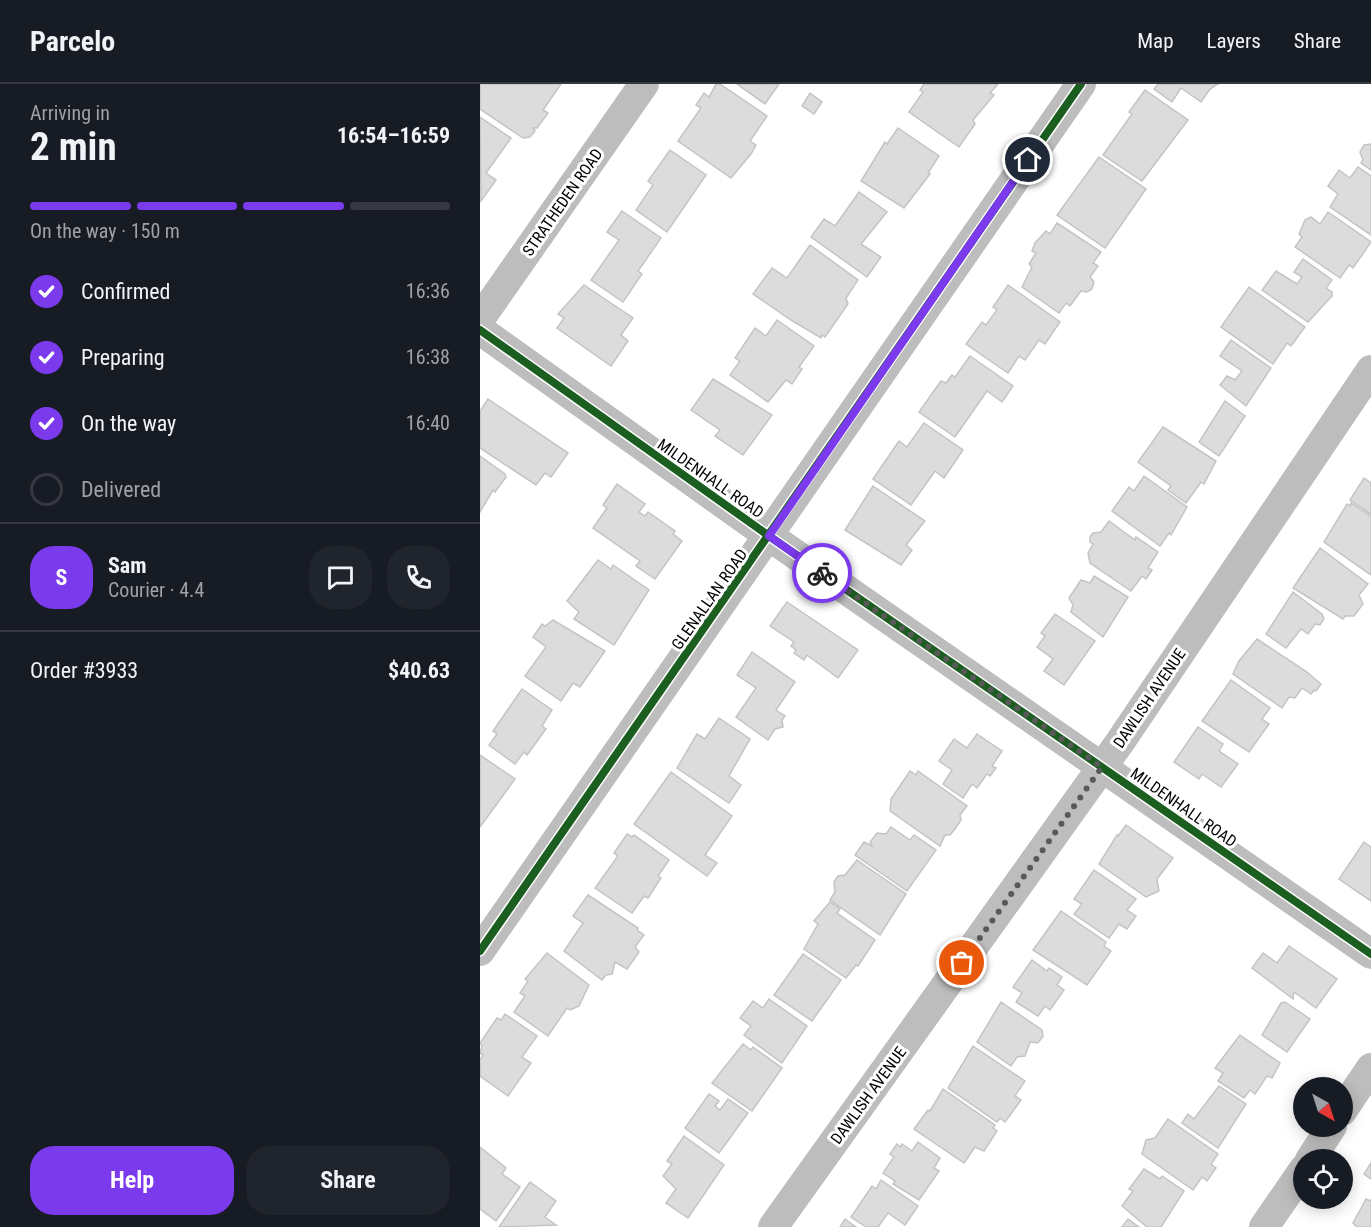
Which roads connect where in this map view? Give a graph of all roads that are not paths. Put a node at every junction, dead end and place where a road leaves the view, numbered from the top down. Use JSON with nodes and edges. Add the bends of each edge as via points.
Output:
{"nodes":[{"id":1,"x":644,"y":84,"type":"edge"},
{"id":2,"x":1081,"y":84,"type":"edge"},
{"id":3,"x":480,"y":319,"type":"edge"},
{"id":4,"x":480,"y":330,"type":"edge"},
{"id":5,"x":1371,"y":370,"type":"edge"},
{"id":6,"x":769,"y":536,"type":"junction"},
{"id":7,"x":1102,"y":767,"type":"junction"},
{"id":8,"x":480,"y":951,"type":"edge"},
{"id":9,"x":1371,"y":954,"type":"edge"},
{"id":10,"x":1371,"y":1068,"type":"edge"},
{"id":11,"x":1353,"y":1095,"type":"edge"},
{"id":12,"x":1293,"y":1189,"type":"edge"},
{"id":13,"x":1276,"y":1221,"type":"edge"},
{"id":14,"x":773,"y":1227,"type":"edge"}],
"edges":[{"from":1,"to":3,"type":"street","name":"STRATHEDEN ROAD"},
{"from":2,"to":6,"type":"street","name":"GLENALLAN ROAD"},
{"from":4,"to":6,"type":"street","name":"MILDENHALL ROAD"},
{"from":5,"to":7,"type":"street","name":"DAWLISH AVENUE"},
{"from":6,"to":7,"type":"street","name":"MILDENHALL ROAD"},
{"from":6,"to":8,"type":"street","name":"GLENALLAN ROAD"},
{"from":7,"to":9,"type":"street","name":"MILDENHALL ROAD"},
{"from":7,"to":14,"type":"street","name":"DAWLISH AVENUE"},
{"from":10,"to":11,"type":"street"},
{"from":12,"to":13,"type":"street"}]}
